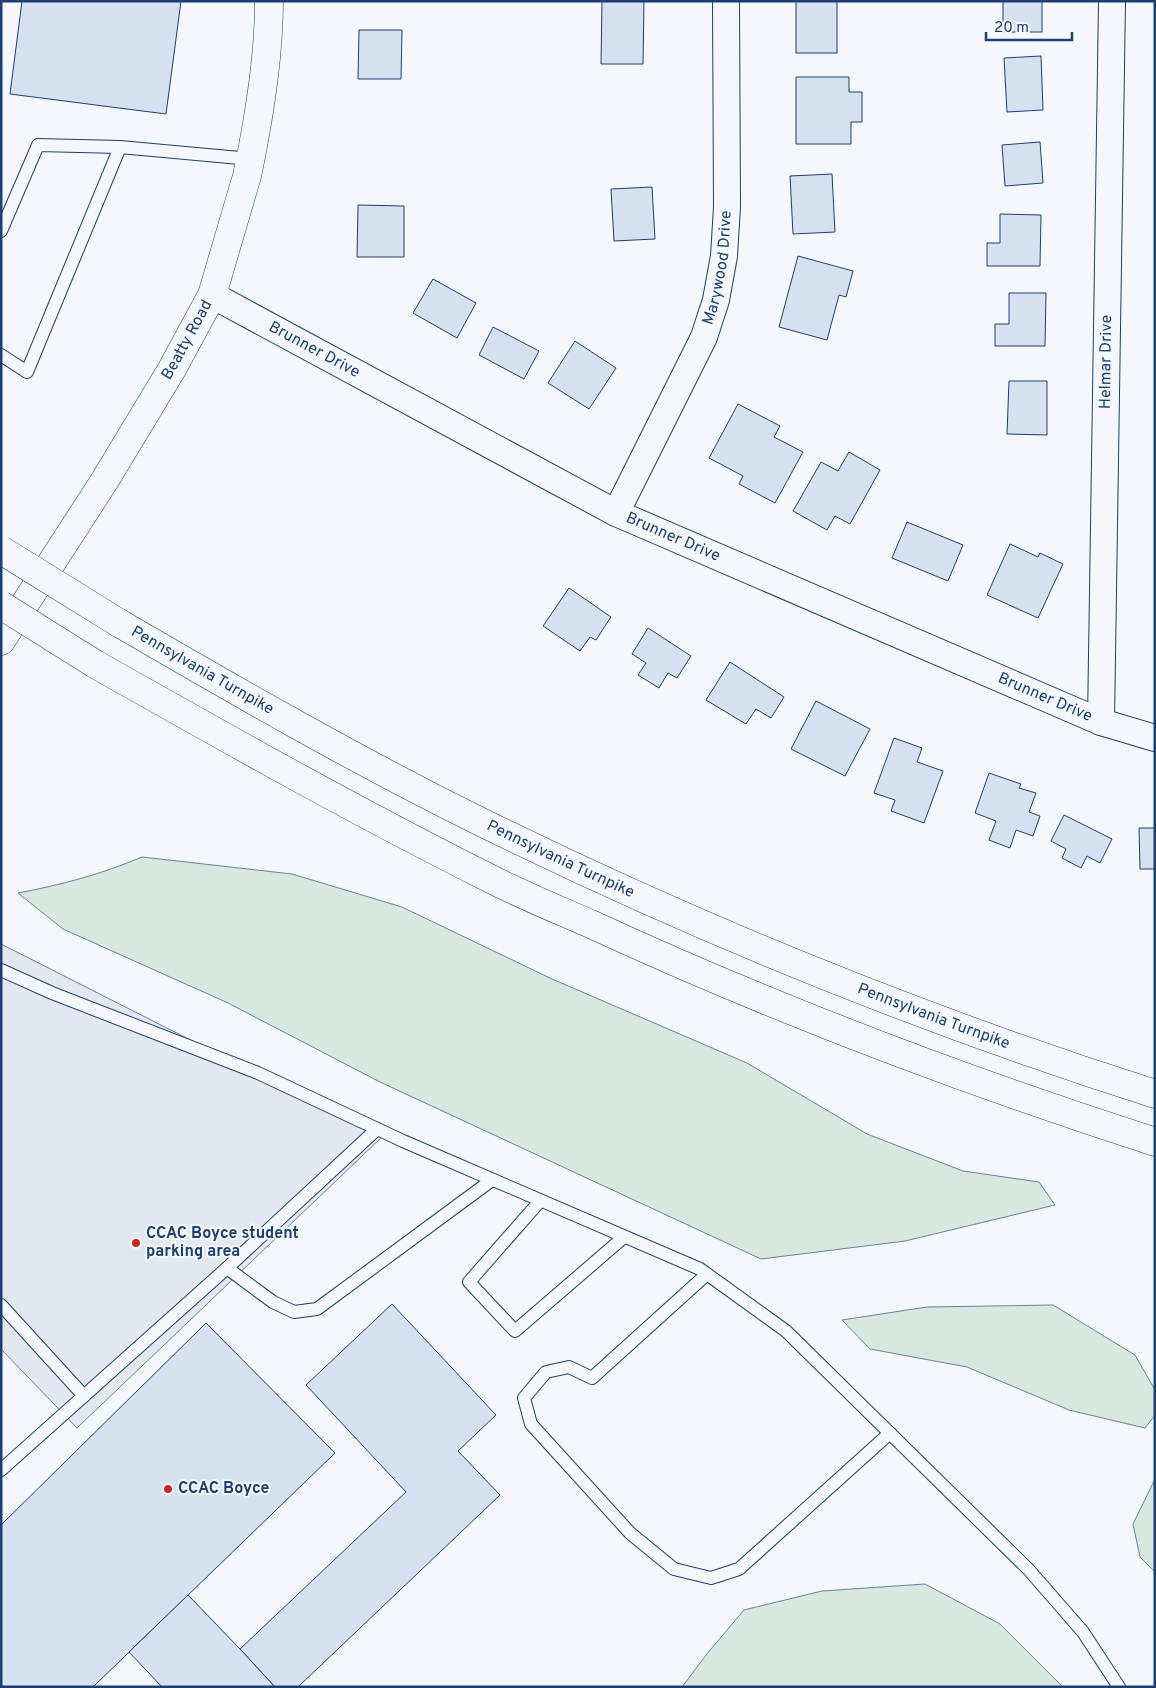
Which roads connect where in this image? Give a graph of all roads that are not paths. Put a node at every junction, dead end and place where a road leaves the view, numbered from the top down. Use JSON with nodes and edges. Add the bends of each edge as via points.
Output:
{"nodes":[{"id":1,"x":269,"y":1,"type":"edge"},
{"id":2,"x":726,"y":1,"type":"edge"},
{"id":3,"x":1112,"y":1,"type":"edge"},
{"id":4,"x":120,"y":147,"type":"junction"},
{"id":5,"x":251,"y":159,"type":"junction"},
{"id":6,"x":1,"y":231,"type":"edge"},
{"id":7,"x":212,"y":295,"type":"junction"},
{"id":8,"x":1,"y":355,"type":"edge"},
{"id":9,"x":616,"y":513,"type":"junction"},
{"id":10,"x":1,"y":550,"type":"edge"},
{"id":11,"x":1,"y":605,"type":"edge"},
{"id":12,"x":1,"y":641,"type":"edge"},
{"id":13,"x":1101,"y":722,"type":"junction"},
{"id":14,"x":1155,"y":738,"type":"edge"},
{"id":15,"x":1,"y":970,"type":"edge"},
{"id":16,"x":1155,"y":1094,"type":"edge"},
{"id":17,"x":377,"y":1129,"type":"junction"},
{"id":18,"x":1155,"y":1142,"type":"edge"},
{"id":19,"x":492,"y":1180,"type":"junction"},
{"id":20,"x":540,"y":1201,"type":"junction"},
{"id":21,"x":624,"y":1237,"type":"junction"},
{"id":22,"x":227,"y":1268,"type":"junction"},
{"id":23,"x":707,"y":1274,"type":"junction"},
{"id":24,"x":1,"y":1305,"type":"edge"},
{"id":25,"x":84,"y":1396,"type":"junction"},
{"id":26,"x":890,"y":1433,"type":"junction"},
{"id":27,"x":1,"y":1470,"type":"edge"},
{"id":28,"x":1119,"y":1687,"type":"edge"}],
"edges":[{"from":1,"to":5,"type":"main road","name":"Beatty Road","via":[[263,90]]},
{"from":2,"to":9,"type":"street","name":"Marywood Drive","via":[[727,207],[724,256],[716,300],[704,337]]},
{"from":3,"to":13,"type":"street","name":"Helmar Drive"},
{"from":4,"to":5,"type":"lane"},
{"from":4,"to":6,"type":"lane","via":[[38,144]]},
{"from":4,"to":8,"type":"lane","via":[[27,372]]},
{"from":5,"to":7,"type":"main road","name":"Beatty Road"},
{"from":7,"to":9,"type":"street","name":"Brunner Drive"},
{"from":7,"to":12,"type":"main road","name":"Beatty Road","via":[[110,471]]},
{"from":9,"to":13,"type":"street","name":"Brunner Drive"},
{"from":10,"to":16,"type":"main road","name":"Pennsylvania Turnpike","bridge":true,"via":[[209,675],[475,819],[695,922],[964,1028]]},
{"from":11,"to":18,"type":"main road","bridge":true,"via":[[95,664],[285,772],[494,880],[794,1013],[1053,1110]]},
{"from":13,"to":14,"type":"street","name":"Brunner Drive"},
{"from":15,"to":17,"type":"lane","via":[[258,1073]]},
{"from":17,"to":19,"type":"lane"},
{"from":17,"to":22,"type":"lane"},
{"from":19,"to":20,"type":"lane"},
{"from":19,"to":22,"type":"lane","via":[[317,1309],[294,1312],[273,1302]]},
{"from":20,"to":21,"type":"lane"},
{"from":20,"to":21,"type":"lane","via":[[469,1282],[515,1331]]},
{"from":21,"to":23,"type":"lane"},
{"from":22,"to":25,"type":"lane"},
{"from":23,"to":26,"type":"lane","via":[[786,1331]]},
{"from":23,"to":26,"type":"lane","via":[[592,1378],[569,1367],[546,1372],[524,1398],[531,1424],[630,1532],[674,1568],[711,1578],[739,1569]]},
{"from":24,"to":25,"type":"lane"},
{"from":25,"to":27,"type":"lane"},
{"from":26,"to":28,"type":"lane","via":[[1030,1570],[1083,1632]]}]}
